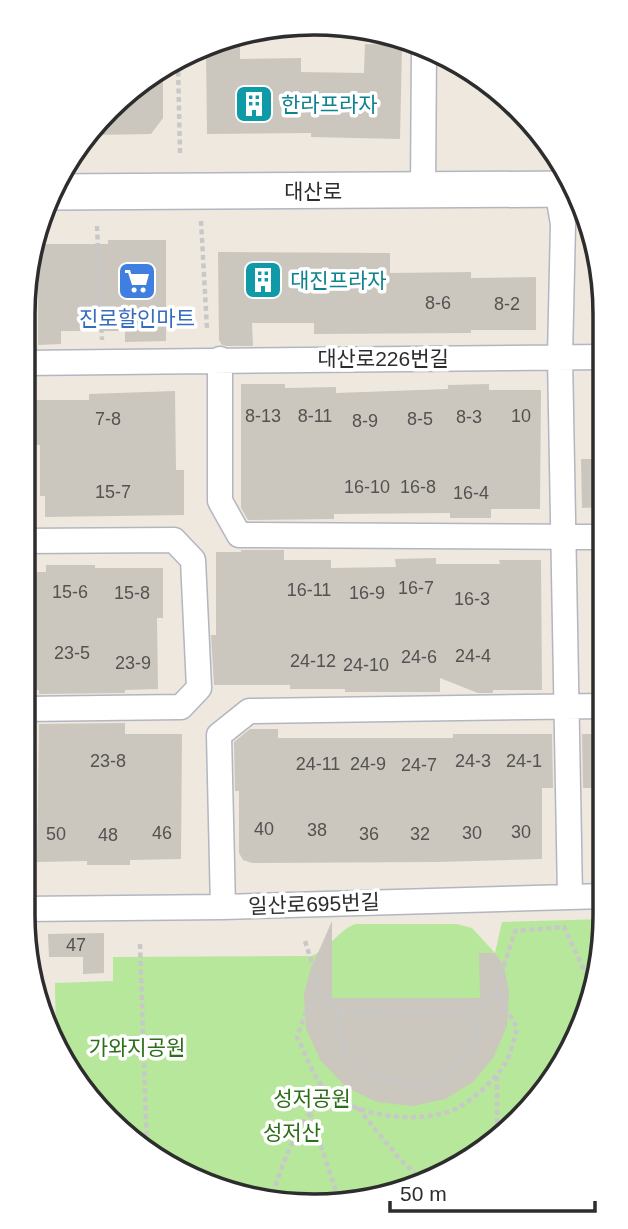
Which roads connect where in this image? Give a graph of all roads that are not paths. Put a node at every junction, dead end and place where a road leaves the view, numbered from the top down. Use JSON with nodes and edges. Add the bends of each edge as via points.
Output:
{"nodes":[{"id":1,"x":424,"y":57,"type":"edge"},
{"id":2,"x":563,"y":189,"type":"edge"},
{"id":3,"x":423,"y":190,"type":"junction"},
{"id":4,"x":64,"y":192,"type":"edge"},
{"id":5,"x":566,"y":194,"type":"edge"},
{"id":6,"x":559,"y":357,"type":"junction"},
{"id":7,"x":593,"y":357,"type":"edge"},
{"id":8,"x":213,"y":360,"type":"junction"},
{"id":9,"x":35,"y":362,"type":"edge"},
{"id":10,"x":593,"y":537,"type":"edge"},
{"id":11,"x":564,"y":538,"type":"junction"},
{"id":12,"x":35,"y":541,"type":"edge"},
{"id":13,"x":593,"y":706,"type":"edge"},
{"id":14,"x":568,"y":707,"type":"junction"},
{"id":15,"x":35,"y":709,"type":"edge"},
{"id":16,"x":570,"y":896,"type":"junction"},
{"id":17,"x":593,"y":896,"type":"edge"},
{"id":18,"x":223,"y":907,"type":"junction"},
{"id":19,"x":35,"y":909,"type":"edge"}],
"edges":[{"from":1,"to":3,"type":"street"},
{"from":2,"to":3,"type":"main road","name":"대산로"},
{"from":3,"to":4,"type":"main road","name":"대산로"},
{"from":5,"to":6,"type":"street"},
{"from":6,"to":7,"type":"street","name":"대산로226번길"},
{"from":6,"to":8,"type":"street","name":"대산로226번길"},
{"from":6,"to":11,"type":"street"},
{"from":8,"to":9,"type":"street","name":"대산로226번길"},
{"from":8,"to":11,"type":"street","via":[[220,501],[239,535]]},
{"from":10,"to":11,"type":"street"},
{"from":11,"to":14,"type":"street"},
{"from":12,"to":15,"type":"street","via":[[174,540],[193,560],[199,688],[181,707]]},
{"from":13,"to":14,"type":"street"},
{"from":14,"to":16,"type":"street"},
{"from":14,"to":18,"type":"street","via":[[249,711],[219,735]]},
{"from":16,"to":17,"type":"street","name":"일산로695번길"},
{"from":16,"to":18,"type":"street","name":"일산로695번길"},
{"from":18,"to":19,"type":"street","name":"일산로695번길"}]}
